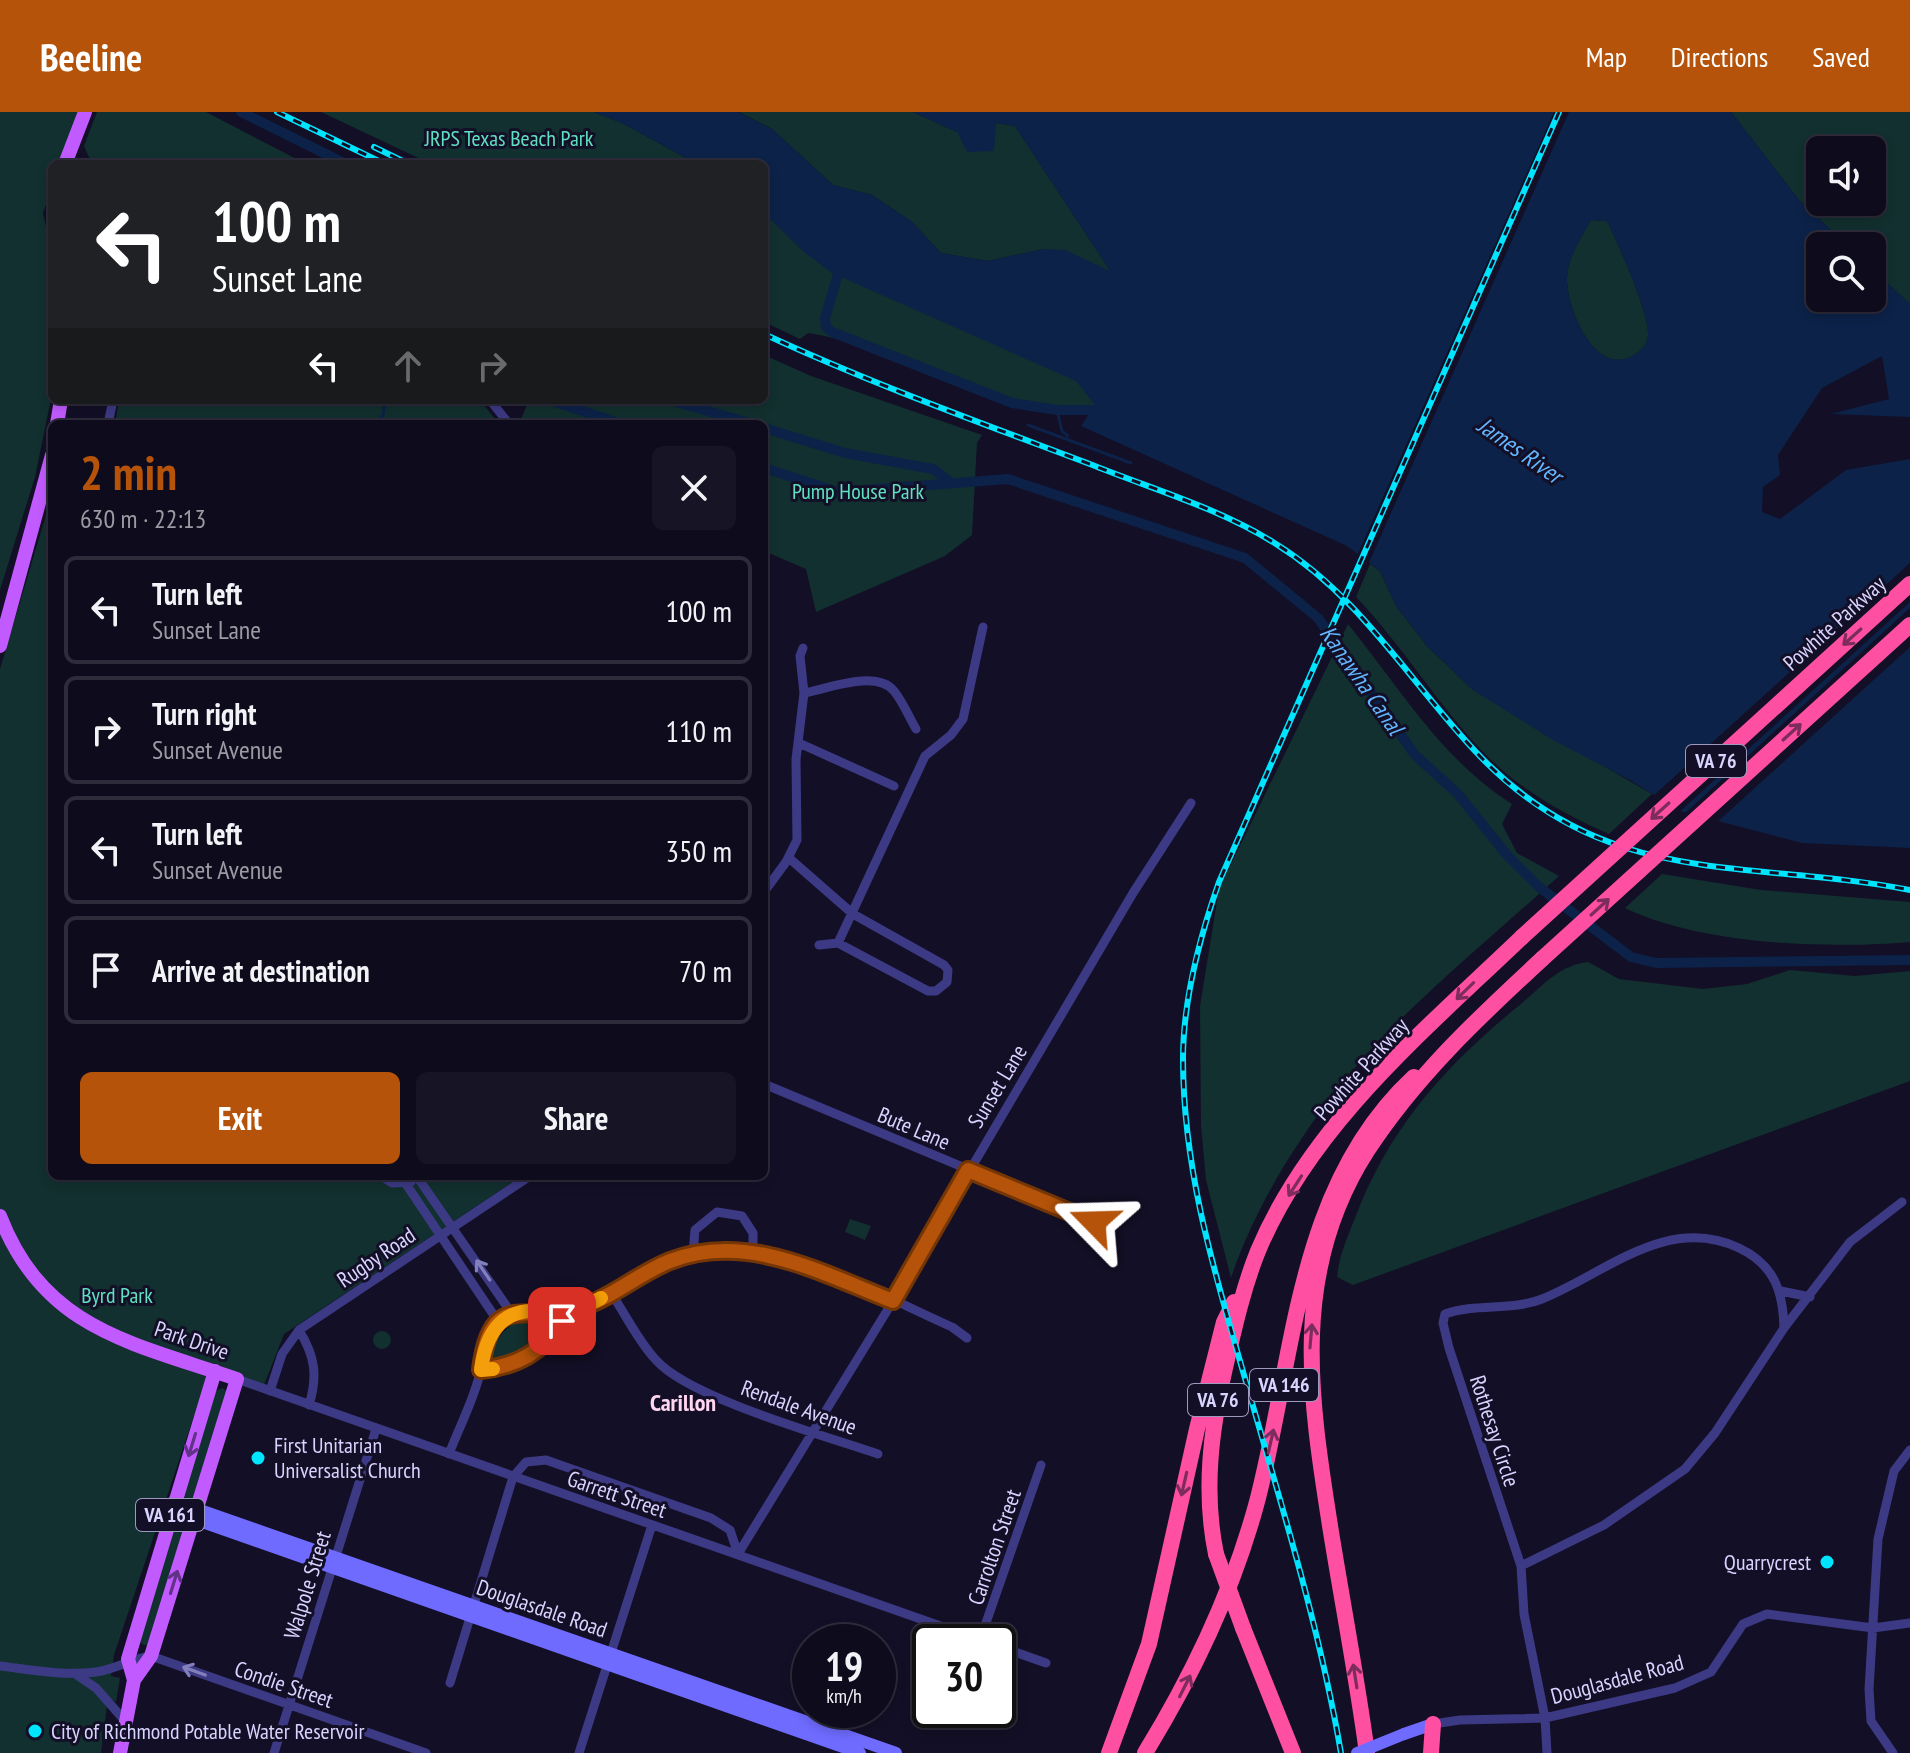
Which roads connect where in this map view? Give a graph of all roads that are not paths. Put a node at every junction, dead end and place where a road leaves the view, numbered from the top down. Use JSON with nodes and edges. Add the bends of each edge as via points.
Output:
{"nodes":[{"id":1,"x":85,"y":112,"type":"edge"},
{"id":2,"x":66,"y":160,"type":"edge"},
{"id":3,"x":493,"y":404,"type":"edge"},
{"id":4,"x":506,"y":420,"type":"edge"},
{"id":5,"x":48,"y":487,"type":"edge"},
{"id":6,"x":1910,"y":584,"type":"edge"},
{"id":7,"x":1910,"y":625,"type":"edge"},
{"id":8,"x":983,"y":627,"type":"dead end"},
{"id":9,"x":0,"y":646,"type":"edge"},
{"id":10,"x":803,"y":648,"type":"dead end"},
{"id":11,"x":804,"y":693,"type":"junction"},
{"id":12,"x":916,"y":729,"type":"dead end"},
{"id":13,"x":799,"y":743,"type":"junction"},
{"id":14,"x":894,"y":786,"type":"dead end"},
{"id":15,"x":1191,"y":803,"type":"dead end"},
{"id":16,"x":789,"y":858,"type":"junction"},
{"id":17,"x":768,"y":887,"type":"edge"},
{"id":18,"x":853,"y":914,"type":"junction"},
{"id":19,"x":838,"y":943,"type":"junction"},
{"id":20,"x":819,"y":945,"type":"dead end"},
{"id":21,"x":1453,"y":1041,"type":"junction"},
{"id":22,"x":768,"y":1086,"type":"edge"},
{"id":23,"x":968,"y":1170,"type":"junction"},
{"id":24,"x":387,"y":1180,"type":"edge"},
{"id":25,"x":413,"y":1180,"type":"edge"},
{"id":26,"x":421,"y":1180,"type":"edge"},
{"id":27,"x":524,"y":1180,"type":"edge"},
{"id":28,"x":406,"y":1184,"type":"junction"},
{"id":29,"x":1902,"y":1202,"type":"dead end"},
{"id":30,"x":0,"y":1216,"type":"edge"},
{"id":31,"x":1094,"y":1222,"type":"dead end"},
{"id":32,"x":453,"y":1226,"type":"junction"},
{"id":33,"x":442,"y":1234,"type":"junction"},
{"id":34,"x":1259,"y":1250,"type":"junction"},
{"id":35,"x":753,"y":1253,"type":"junction"},
{"id":36,"x":693,"y":1254,"type":"junction"},
{"id":37,"x":1781,"y":1291,"type":"junction"},
{"id":38,"x":611,"y":1293,"type":"junction"},
{"id":39,"x":1810,"y":1297,"type":"junction"},
{"id":40,"x":893,"y":1301,"type":"junction"},
{"id":41,"x":564,"y":1313,"type":"junction"},
{"id":42,"x":512,"y":1314,"type":"junction"},
{"id":43,"x":499,"y":1323,"type":"junction"},
{"id":44,"x":1784,"y":1328,"type":"junction"},
{"id":45,"x":299,"y":1330,"type":"junction"},
{"id":46,"x":967,"y":1338,"type":"dead end"},
{"id":47,"x":481,"y":1370,"type":"junction"},
{"id":48,"x":215,"y":1371,"type":"junction"},
{"id":49,"x":237,"y":1379,"type":"junction"},
{"id":50,"x":270,"y":1391,"type":"junction"},
{"id":51,"x":309,"y":1405,"type":"junction"},
{"id":52,"x":376,"y":1429,"type":"junction"},
{"id":53,"x":811,"y":1431,"type":"junction"},
{"id":54,"x":1910,"y":1450,"type":"edge"},
{"id":55,"x":449,"y":1454,"type":"junction"},
{"id":56,"x":878,"y":1454,"type":"dead end"},
{"id":57,"x":1041,"y":1465,"type":"dead end"},
{"id":58,"x":513,"y":1477,"type":"junction"},
{"id":59,"x":173,"y":1506,"type":"junction"},
{"id":60,"x":195,"y":1514,"type":"junction"},
{"id":61,"x":652,"y":1525,"type":"junction"},
{"id":62,"x":738,"y":1554,"type":"junction"},
{"id":63,"x":334,"y":1562,"type":"junction"},
{"id":64,"x":1521,"y":1566,"type":"junction"},
{"id":65,"x":470,"y":1610,"type":"junction"},
{"id":66,"x":1910,"y":1623,"type":"edge"},
{"id":67,"x":935,"y":1624,"type":"edge"},
{"id":68,"x":989,"y":1624,"type":"edge"},
{"id":69,"x":1873,"y":1628,"type":"junction"},
{"id":70,"x":1016,"y":1652,"type":"edge"},
{"id":71,"x":151,"y":1656,"type":"junction"},
{"id":72,"x":128,"y":1659,"type":"junction"},
{"id":73,"x":609,"y":1659,"type":"junction"},
{"id":74,"x":1046,"y":1663,"type":"dead end"},
{"id":75,"x":0,"y":1666,"type":"edge"},
{"id":76,"x":74,"y":1674,"type":"junction"},
{"id":77,"x":134,"y":1680,"type":"junction"},
{"id":78,"x":450,"y":1683,"type":"dead end"},
{"id":79,"x":289,"y":1705,"type":"junction"},
{"id":80,"x":1545,"y":1718,"type":"junction"},
{"id":81,"x":126,"y":1722,"type":"junction"},
{"id":82,"x":1433,"y":1724,"type":"junction"},
{"id":83,"x":120,"y":1753,"type":"edge"},
{"id":84,"x":274,"y":1753,"type":"edge"},
{"id":85,"x":426,"y":1753,"type":"edge"},
{"id":86,"x":579,"y":1753,"type":"edge"},
{"id":87,"x":860,"y":1753,"type":"edge"},
{"id":88,"x":896,"y":1753,"type":"edge"},
{"id":89,"x":1109,"y":1753,"type":"edge"},
{"id":90,"x":1145,"y":1753,"type":"edge"},
{"id":91,"x":1293,"y":1753,"type":"edge"},
{"id":92,"x":1357,"y":1753,"type":"edge"},
{"id":93,"x":1367,"y":1753,"type":"edge"},
{"id":94,"x":1431,"y":1753,"type":"edge"},
{"id":95,"x":1547,"y":1753,"type":"edge"},
{"id":96,"x":1893,"y":1753,"type":"edge"}],
"edges":[{"from":1,"to":2,"type":"main road"},
{"from":3,"to":4,"type":"street"},
{"from":5,"to":9,"type":"main road"},
{"from":6,"to":34,"type":"highway","name":"Powhite Parkway","number":"VA 76","one_way":true,"bridge":true,"via":[[1394,1060],[1349,1109],[1291,1190]]},
{"from":21,"to":7,"type":"highway","number":"VA 76","one_way":true,"bridge":true},
{"from":8,"to":18,"type":"street","via":[[968,707],[958,727],[925,756]]},
{"from":10,"to":11,"type":"street"},
{"from":11,"to":12,"type":"street","via":[[884,683]]},
{"from":11,"to":13,"type":"street"},
{"from":13,"to":14,"type":"street"},
{"from":13,"to":16,"type":"street","via":[[798,828]]},
{"from":15,"to":23,"type":"street","name":"Sunset Lane"},
{"from":16,"to":17,"type":"street"},
{"from":16,"to":18,"type":"street"},
{"from":18,"to":19,"type":"street"},
{"from":18,"to":19,"type":"street","via":[[944,965],[947,982],[928,991]]},
{"from":19,"to":20,"type":"street"},
{"from":90,"to":21,"type":"highway","number":"VA 146","one_way":true,"via":[[1216,1621],[1241,1553],[1310,1254],[1336,1186],[1356,1146],[1395,1095]]},
{"from":93,"to":21,"type":"highway","number":"VA 76","one_way":true,"via":[[1313,1418],[1312,1319],[1323,1260],[1346,1190],[1366,1152]]},
{"from":22,"to":23,"type":"street","name":"Bute Lane"},
{"from":23,"to":31,"type":"street","name":"Bute Lane"},
{"from":23,"to":40,"type":"street","name":"Sunset Lane"},
{"from":24,"to":28,"type":"street"},
{"from":25,"to":28,"type":"street"},
{"from":26,"to":32,"type":"street"},
{"from":27,"to":32,"type":"street","name":"Rugby Road"},
{"from":28,"to":33,"type":"street"},
{"from":29,"to":39,"type":"street","via":[[1850,1242]]},
{"from":30,"to":48,"type":"main road","name":"Park Drive","via":[[29,1273],[61,1306],[109,1335]]},
{"from":32,"to":33,"type":"street","name":"Rugby Road"},
{"from":42,"to":32,"type":"street","one_way":true},
{"from":33,"to":43,"type":"street"},
{"from":33,"to":45,"type":"street","name":"Rugby Road"},
{"from":34,"to":89,"type":"highway","one_way":true,"via":[[1224,1322],[1149,1644]]},
{"from":34,"to":91,"type":"highway","name":"Powhite Parkway","number":"VA 76","bridge":true,"via":[[1239,1308],[1210,1447],[1209,1522],[1216,1554]]},
{"from":35,"to":36,"type":"street"},
{"from":35,"to":36,"type":"street","via":[[753,1233],[742,1216],[717,1212],[695,1230]]},
{"from":35,"to":40,"type":"street","via":[[812,1267]]},
{"from":36,"to":38,"type":"street"},
{"from":37,"to":39,"type":"street"},
{"from":37,"to":44,"type":"street"},
{"from":37,"to":64,"type":"street","name":"Rothesay Circle","via":[[1751,1254],[1719,1238],[1696,1235],[1645,1247],[1538,1301],[1445,1314],[1449,1348]]},
{"from":38,"to":41,"type":"street"},
{"from":38,"to":53,"type":"street","name":"Rendale Avenue","via":[[655,1360],[672,1375]]},
{"from":39,"to":44,"type":"street"},
{"from":40,"to":46,"type":"street"},
{"from":40,"to":53,"type":"street","name":"Sunset Lane"},
{"from":41,"to":42,"type":"street"},
{"from":41,"to":47,"type":"street","via":[[540,1348],[516,1363]]},
{"from":42,"to":43,"type":"street"},
{"from":43,"to":47,"type":"street","via":[[487,1340]]},
{"from":44,"to":64,"type":"street","via":[[1685,1469],[1604,1525]]},
{"from":45,"to":50,"type":"street","name":"Rugby Road","via":[[282,1354]]},
{"from":45,"to":51,"type":"street","via":[[315,1371]]},
{"from":47,"to":55,"type":"street"},
{"from":48,"to":49,"type":"main road","name":"Park Drive"},
{"from":48,"to":59,"type":"main road","number":"VA 161","one_way":true},
{"from":49,"to":50,"type":"street","name":"Garrett Street"},
{"from":49,"to":60,"type":"main road","number":"VA 161"},
{"from":50,"to":51,"type":"street","name":"Garrett Street"},
{"from":51,"to":52,"type":"street","name":"Garrett Street"},
{"from":52,"to":55,"type":"street","name":"Garrett Street"},
{"from":52,"to":63,"type":"street","name":"Walpole Street"},
{"from":53,"to":56,"type":"street","name":"Rendale Avenue"},
{"from":53,"to":62,"type":"street","name":"Sunset Lane"},
{"from":54,"to":69,"type":"street","via":[[1894,1471],[1878,1539]]},
{"from":55,"to":58,"type":"street","name":"Garrett Street"},
{"from":57,"to":68,"type":"street","name":"Carrolton Street"},
{"from":58,"to":61,"type":"street","name":"Garrett Street"},
{"from":58,"to":62,"type":"street","via":[[526,1462],[546,1460],[721,1523],[730,1530]]},
{"from":58,"to":65,"type":"street"},
{"from":59,"to":60,"type":"street","name":"Douglasdale Road"},
{"from":59,"to":72,"type":"main road","number":"VA 161"},
{"from":60,"to":63,"type":"street","name":"Douglasdale Road"},
{"from":71,"to":60,"type":"main road","number":"VA 161","one_way":true},
{"from":61,"to":62,"type":"street","name":"Garrett Street"},
{"from":61,"to":73,"type":"street"},
{"from":62,"to":67,"type":"street","name":"Garrett Street"},
{"from":63,"to":65,"type":"street","name":"Douglasdale Road"},
{"from":63,"to":79,"type":"street","name":"Walpole Street"},
{"from":64,"to":80,"type":"street","via":[[1524,1614]]},
{"from":65,"to":73,"type":"street","name":"Douglasdale Road"},
{"from":65,"to":78,"type":"street"},
{"from":66,"to":69,"type":"street","name":"Douglasdale Road"},
{"from":69,"to":80,"type":"street","name":"Douglasdale Road","via":[[1767,1614],[1743,1624],[1711,1672],[1675,1688]]},
{"from":69,"to":96,"type":"street","via":[[1871,1721]]},
{"from":70,"to":74,"type":"street"},
{"from":71,"to":72,"type":"street","name":"Condie Street"},
{"from":71,"to":77,"type":"main road","number":"VA 161"},
{"from":79,"to":71,"type":"street","name":"Condie Street","one_way":true},
{"from":72,"to":76,"type":"street","name":"Condie Street","via":[[113,1668]]},
{"from":72,"to":77,"type":"main road","number":"VA 161"},
{"from":73,"to":86,"type":"street"},
{"from":73,"to":87,"type":"street","name":"Douglasdale Road"},
{"from":73,"to":88,"type":"street","name":"Douglasdale Road"},
{"from":75,"to":76,"type":"street","name":"Condie Street"},
{"from":76,"to":81,"type":"street","via":[[96,1688]]},
{"from":77,"to":81,"type":"main road","number":"VA 161"},
{"from":79,"to":84,"type":"street","name":"Walpole Street"},
{"from":79,"to":85,"type":"street","name":"Condie Street"},
{"from":80,"to":82,"type":"street","name":"Douglasdale Road"},
{"from":80,"to":95,"type":"street"},
{"from":81,"to":83,"type":"main road","number":"VA 161"},
{"from":82,"to":92,"type":"street","name":"Douglasdale Road","bridge":true},
{"from":82,"to":94,"type":"highway"}]}
